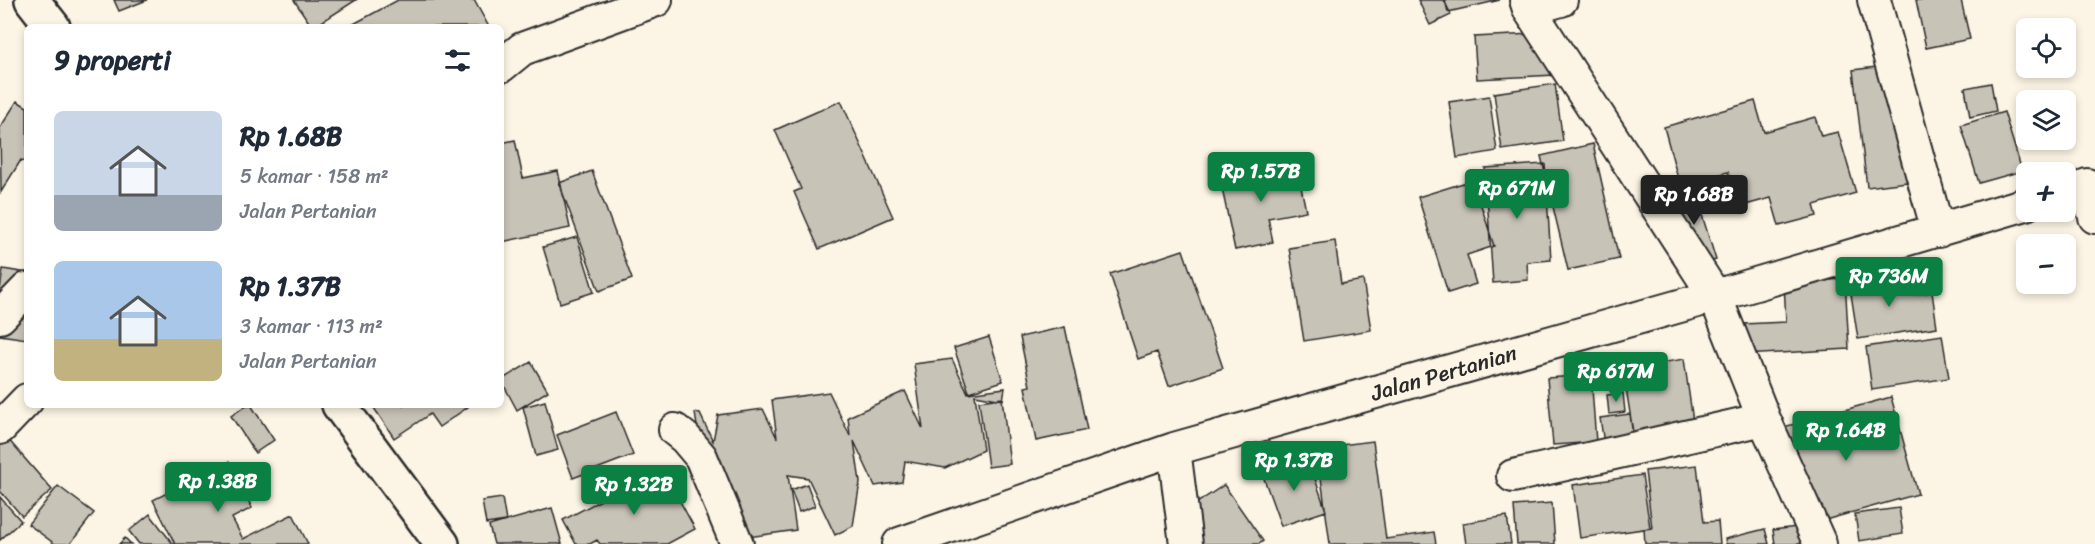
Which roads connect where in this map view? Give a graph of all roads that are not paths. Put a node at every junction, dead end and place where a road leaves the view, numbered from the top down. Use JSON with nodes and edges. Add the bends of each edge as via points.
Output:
{"nodes":[{"id":1,"x":32,"y":0,"type":"edge"},
{"id":2,"x":656,"y":0,"type":"edge"},
{"id":3,"x":1561,"y":0,"type":"edge"},
{"id":4,"x":1874,"y":0,"type":"edge"},
{"id":5,"x":1528,"y":4,"type":"edge"},
{"id":6,"x":51,"y":24,"type":"edge"},
{"id":7,"x":504,"y":64,"type":"edge"},
{"id":8,"x":2082,"y":186,"type":"edge"},
{"id":9,"x":2016,"y":207,"type":"edge"},
{"id":10,"x":2095,"y":217,"type":"edge"},
{"id":11,"x":1938,"y":231,"type":"junction"},
{"id":12,"x":24,"y":293,"type":"edge"},
{"id":13,"x":1715,"y":296,"type":"junction"},
{"id":14,"x":0,"y":317,"type":"edge"},
{"id":15,"x":24,"y":403,"type":"edge"},
{"id":16,"x":341,"y":408,"type":"edge"},
{"id":17,"x":1764,"y":419,"type":"junction"},
{"id":18,"x":0,"y":428,"type":"edge"},
{"id":19,"x":675,"y":430,"type":"dead end"},
{"id":20,"x":1174,"y":449,"type":"junction"},
{"id":21,"x":1513,"y":476,"type":"dead end"},
{"id":22,"x":442,"y":544,"type":"edge"},
{"id":23,"x":737,"y":544,"type":"edge"},
{"id":24,"x":899,"y":544,"type":"edge"},
{"id":25,"x":1186,"y":544,"type":"edge"},
{"id":26,"x":1820,"y":544,"type":"edge"}],
"edges":[{"from":1,"to":6,"type":"highway"},
{"from":2,"to":7,"type":"street","via":[[522,49]]},
{"from":3,"to":5,"type":"street"},
{"from":4,"to":11,"type":"street"},
{"from":5,"to":13,"type":"street"},
{"from":8,"to":10,"type":"street"},
{"from":9,"to":11,"type":"street","name":"Jalan Pertanian"},
{"from":11,"to":13,"type":"street","name":"Jalan Pertanian"},
{"from":12,"to":14,"type":"street"},
{"from":13,"to":17,"type":"street"},
{"from":13,"to":20,"type":"street","name":"Jalan Pertanian"},
{"from":15,"to":18,"type":"street"},
{"from":16,"to":22,"type":"highway"},
{"from":17,"to":21,"type":"street"},
{"from":17,"to":26,"type":"street"},
{"from":19,"to":23,"type":"street","via":[[701,457]]},
{"from":20,"to":24,"type":"street","name":"Jalan Pertanian"},
{"from":20,"to":25,"type":"street"}]}
